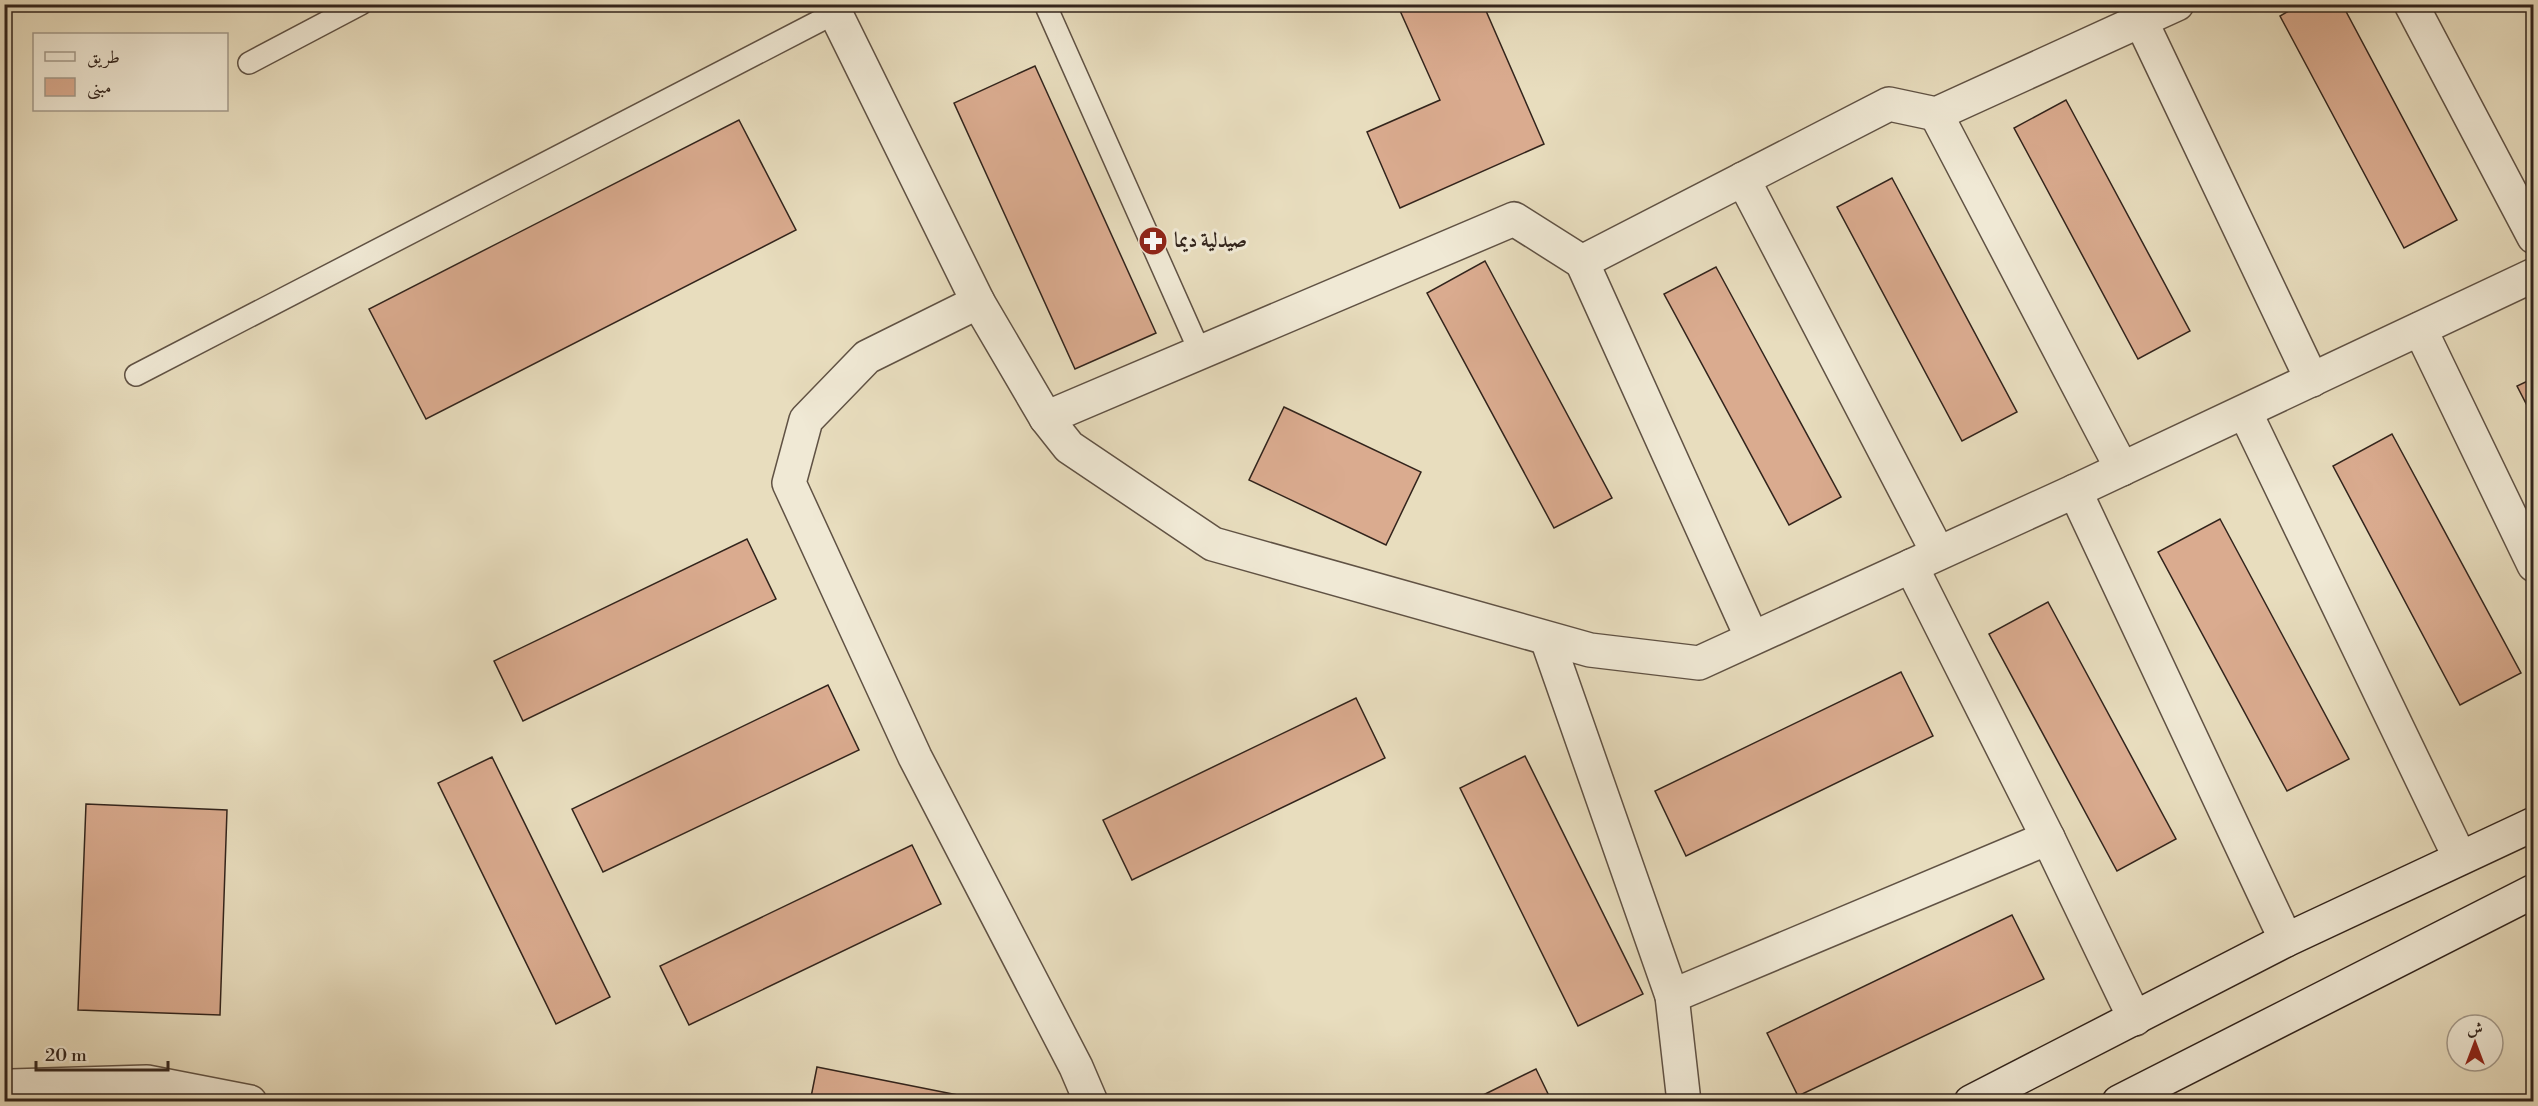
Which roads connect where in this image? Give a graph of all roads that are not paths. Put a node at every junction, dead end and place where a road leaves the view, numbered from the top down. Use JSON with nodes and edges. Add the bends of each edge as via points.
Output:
{"nodes":[{"id":1,"x":361,"y":4,"type":"edge"},
{"id":2,"x":1045,"y":4,"type":"edge"},
{"id":3,"x":2177,"y":4,"type":"edge"},
{"id":4,"x":2410,"y":4,"type":"edge"},
{"id":5,"x":833,"y":9,"type":"edge"},
{"id":6,"x":2141,"y":21,"type":"junction"},
{"id":7,"x":249,"y":63,"type":"dead end"},
{"id":8,"x":1936,"y":114,"type":"junction"},
{"id":9,"x":1743,"y":179,"type":"junction"},
{"id":10,"x":2534,"y":237,"type":"edge"},
{"id":11,"x":1582,"y":262,"type":"junction"},
{"id":12,"x":2534,"y":275,"type":"edge"},
{"id":13,"x":978,"y":302,"type":"junction"},
{"id":14,"x":2420,"y":329,"type":"junction"},
{"id":15,"x":1200,"y":352,"type":"junction"},
{"id":16,"x":136,"y":375,"type":"dead end"},
{"id":17,"x":2312,"y":380,"type":"junction"},
{"id":18,"x":2245,"y":412,"type":"junction"},
{"id":19,"x":1046,"y":418,"type":"junction"},
{"id":20,"x":2122,"y":469,"type":"junction"},
{"id":21,"x":2074,"y":491,"type":"junction"},
{"id":22,"x":1924,"y":559,"type":"junction"},
{"id":23,"x":2534,"y":565,"type":"edge"},
{"id":24,"x":1752,"y":638,"type":"junction"},
{"id":25,"x":1547,"y":639,"type":"junction"},
{"id":26,"x":2534,"y":824,"type":"edge"},
{"id":27,"x":2048,"y":838,"type":"junction"},
{"id":28,"x":2460,"y":858,"type":"junction"},
{"id":29,"x":2534,"y":891,"type":"edge"},
{"id":30,"x":2286,"y":940,"type":"junction"},
{"id":31,"x":1672,"y":996,"type":"junction"},
{"id":32,"x":2135,"y":1019,"type":"junction"},
{"id":33,"x":50,"y":1101,"type":"edge"},
{"id":34,"x":250,"y":1101,"type":"edge"},
{"id":35,"x":1091,"y":1101,"type":"edge"},
{"id":36,"x":1684,"y":1101,"type":"edge"},
{"id":37,"x":1971,"y":1101,"type":"edge"},
{"id":38,"x":2119,"y":1101,"type":"edge"}],
"edges":[{"from":1,"to":7,"type":"lane"},
{"from":2,"to":15,"type":"lane"},
{"from":3,"to":6,"type":"street"},
{"from":4,"to":10,"type":"street"},
{"from":5,"to":13,"type":"street"},
{"from":5,"to":16,"type":"lane"},
{"from":6,"to":8,"type":"street"},
{"from":6,"to":17,"type":"street"},
{"from":8,"to":9,"type":"street","via":[[1889,104]]},
{"from":8,"to":20,"type":"street"},
{"from":9,"to":11,"type":"street"},
{"from":9,"to":22,"type":"street"},
{"from":11,"to":15,"type":"street","via":[[1514,219]]},
{"from":11,"to":24,"type":"street"},
{"from":12,"to":14,"type":"street"},
{"from":13,"to":19,"type":"street"},
{"from":13,"to":35,"type":"street","via":[[867,357],[806,420],[789,483],[915,757]]},
{"from":14,"to":17,"type":"street"},
{"from":14,"to":23,"type":"street"},
{"from":15,"to":19,"type":"street"},
{"from":17,"to":18,"type":"street"},
{"from":18,"to":20,"type":"street"},
{"from":18,"to":28,"type":"street"},
{"from":19,"to":25,"type":"street","via":[[1069,447],[1213,544]]},
{"from":20,"to":21,"type":"street"},
{"from":21,"to":22,"type":"street"},
{"from":21,"to":30,"type":"street"},
{"from":22,"to":24,"type":"street"},
{"from":22,"to":27,"type":"street"},
{"from":24,"to":25,"type":"street","via":[[1700,663],[1590,650]]},
{"from":25,"to":31,"type":"street"},
{"from":26,"to":28,"type":"street"},
{"from":27,"to":31,"type":"street"},
{"from":27,"to":32,"type":"street"},
{"from":28,"to":30,"type":"street"},
{"from":29,"to":38,"type":"street"},
{"from":30,"to":32,"type":"street"},
{"from":31,"to":36,"type":"street"},
{"from":32,"to":37,"type":"street"},
{"from":33,"to":34,"type":"street","via":[[11,1086],[147,1082]]}]}
